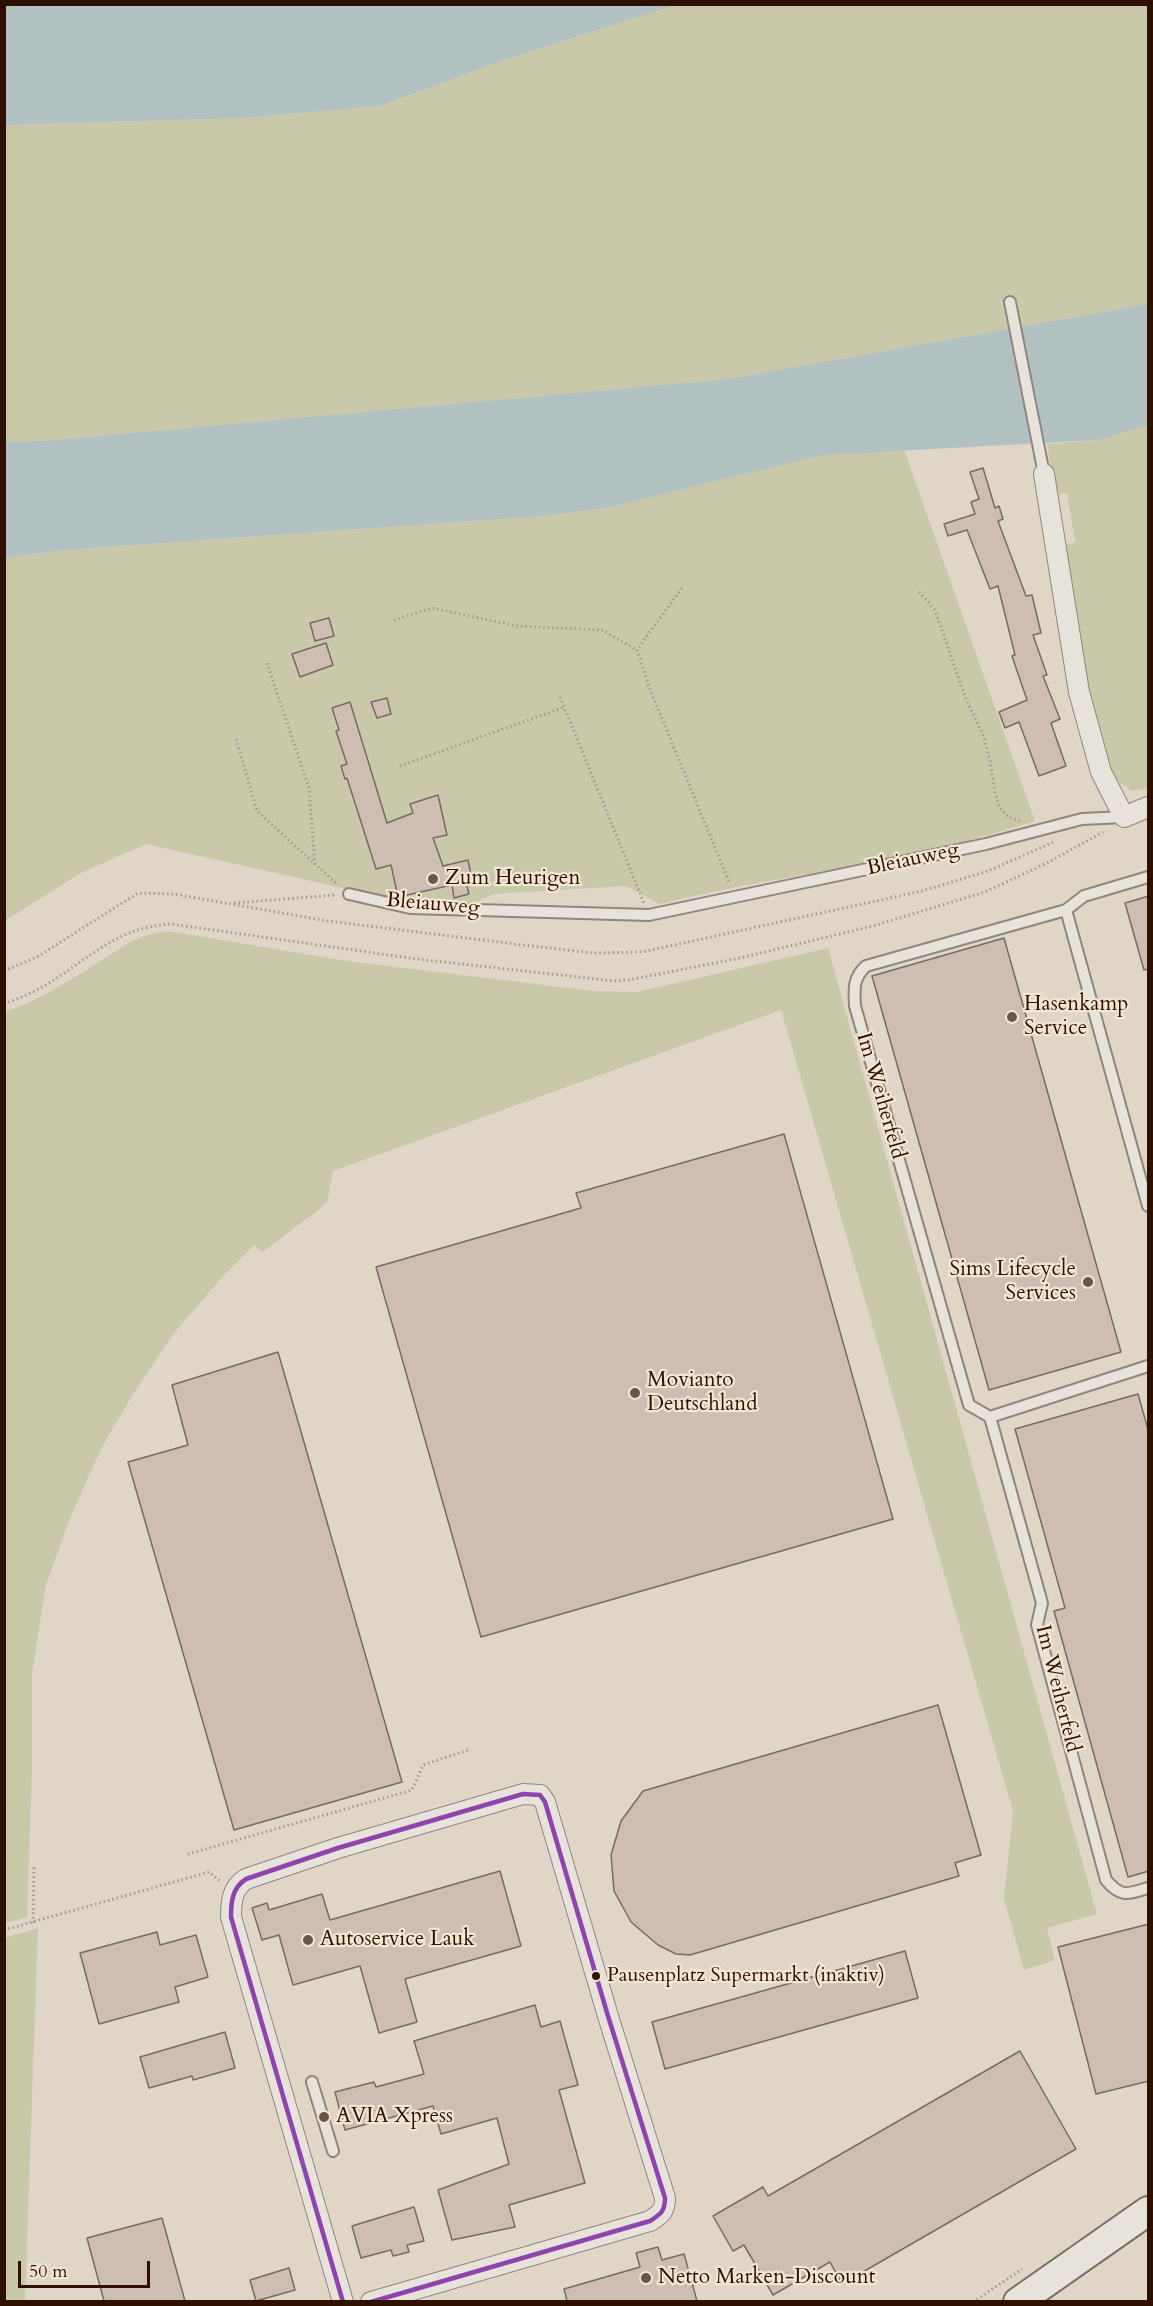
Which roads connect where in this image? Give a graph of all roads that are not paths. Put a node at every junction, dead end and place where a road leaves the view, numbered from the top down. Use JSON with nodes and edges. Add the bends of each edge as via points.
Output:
{"nodes":[{"id":1,"x":1010,"y":302,"type":"dead end"},
{"id":2,"x":1044,"y":474,"type":"joint"},
{"id":3,"x":1149,"y":807,"type":"edge"},
{"id":4,"x":1124,"y":818,"type":"junction"},
{"id":5,"x":1149,"y":877,"type":"edge"},
{"id":6,"x":349,"y":894,"type":"road end"},
{"id":7,"x":1066,"y":910,"type":"junction"},
{"id":8,"x":1149,"y":1206,"type":"edge"},
{"id":9,"x":1149,"y":1366,"type":"edge"},
{"id":10,"x":990,"y":1417,"type":"junction"},
{"id":11,"x":1149,"y":1888,"type":"edge"},
{"id":12,"x":312,"y":2082,"type":"dead end"},
{"id":13,"x":333,"y":2151,"type":"dead end"},
{"id":14,"x":1149,"y":2211,"type":"edge"},
{"id":15,"x":343,"y":2301,"type":"edge"},
{"id":16,"x":371,"y":2301,"type":"edge"},
{"id":17,"x":1018,"y":2301,"type":"edge"}],
"edges":[{"from":1,"to":2,"type":"lane"},
{"from":2,"to":4,"type":"street","via":[[1079,692],[1101,772]]},
{"from":3,"to":4,"type":"street"},
{"from":4,"to":6,"type":"lane","name":"Bleiauweg","via":[[1082,819],[986,844],[649,915],[410,908]]},
{"from":5,"to":7,"type":"lane","name":"Im Weiherfeld","via":[[1084,896]]},
{"from":7,"to":8,"type":"lane"},
{"from":7,"to":10,"type":"lane","name":"Im Weiherfeld","via":[[866,966],[857,974],[854,985],[855,1006],[969,1405]]},
{"from":9,"to":10,"type":"lane"},
{"from":10,"to":11,"type":"lane","name":"Im Weiherfeld","via":[[1042,1603],[1037,1625],[1106,1880],[1113,1889],[1126,1894]]},
{"from":12,"to":13,"type":"lane"},
{"from":14,"to":17,"type":"main road"},
{"from":15,"to":16,"type":"street","via":[[231,1917],[234,1893],[246,1879],[338,1848],[523,1794],[540,1795],[665,2198],[665,2209],[650,2221]]}]}
